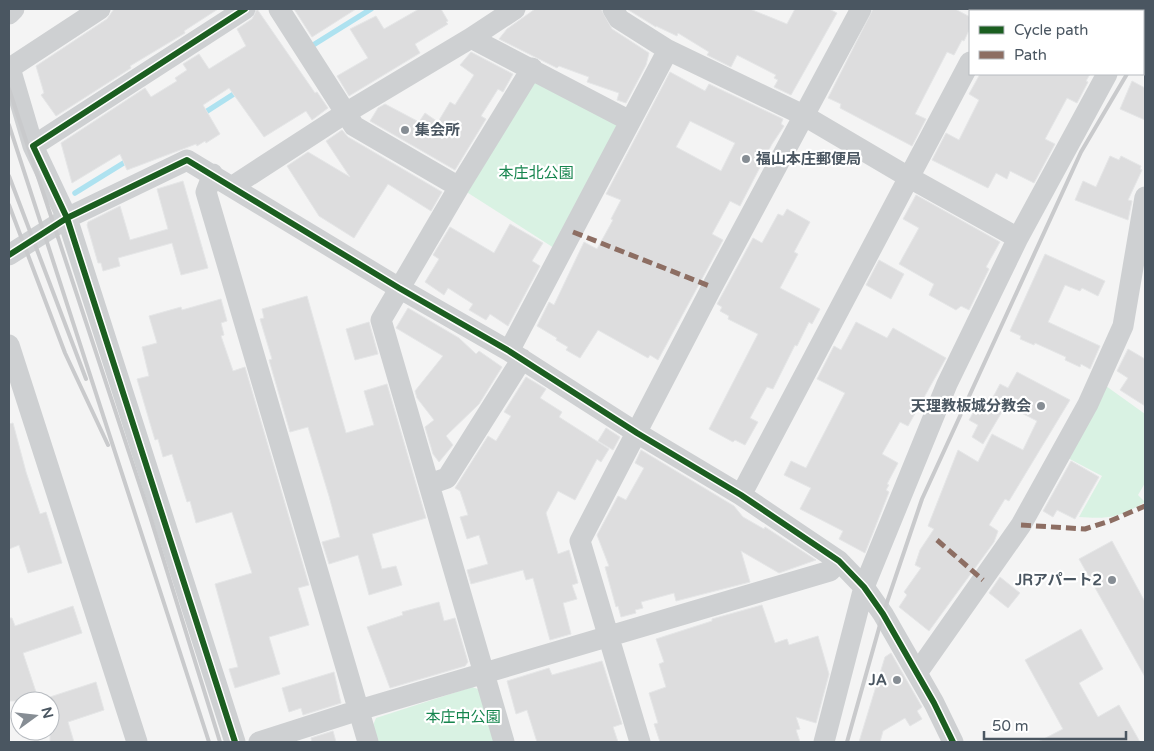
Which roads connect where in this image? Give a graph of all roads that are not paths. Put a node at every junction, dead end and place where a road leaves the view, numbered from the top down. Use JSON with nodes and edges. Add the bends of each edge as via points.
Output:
{"nodes":[{"id":1,"x":14,"y":9,"type":"edge"},
{"id":2,"x":100,"y":9,"type":"edge"},
{"id":3,"x":245,"y":9,"type":"edge"},
{"id":4,"x":278,"y":9,"type":"edge"},
{"id":5,"x":515,"y":9,"type":"edge"},
{"id":6,"x":613,"y":9,"type":"edge"},
{"id":7,"x":861,"y":9,"type":"edge"},
{"id":8,"x":9,"y":14,"type":"edge"},
{"id":9,"x":472,"y":38,"type":"junction"},
{"id":10,"x":668,"y":50,"type":"junction"},
{"id":11,"x":969,"y":64,"type":"edge"},
{"id":12,"x":532,"y":68,"type":"junction"},
{"id":13,"x":1106,"y":75,"type":"edge"},
{"id":14,"x":344,"y":114,"type":"junction"},
{"id":15,"x":803,"y":115,"type":"junction"},
{"id":16,"x":630,"y":121,"type":"junction"},
{"id":17,"x":33,"y":146,"type":"junction"},
{"id":18,"x":213,"y":174,"type":"junction"},
{"id":19,"x":910,"y":178,"type":"junction"},
{"id":20,"x":233,"y":186,"type":"junction"},
{"id":21,"x":458,"y":187,"type":"junction"},
{"id":22,"x":1145,"y":197,"type":"edge"},
{"id":23,"x":67,"y":218,"type":"junction"},
{"id":24,"x":1018,"y":238,"type":"junction"},
{"id":25,"x":9,"y":255,"type":"edge"},
{"id":26,"x":399,"y":288,"type":"junction"},
{"id":27,"x":9,"y":345,"type":"edge"},
{"id":28,"x":515,"y":355,"type":"junction"},
{"id":29,"x":637,"y":434,"type":"junction"},
{"id":30,"x":430,"y":484,"type":"junction"},
{"id":31,"x":741,"y":495,"type":"junction"},
{"id":32,"x":839,"y":561,"type":"junction"},
{"id":33,"x":864,"y":587,"type":"junction"},
{"id":34,"x":609,"y":638,"type":"junction"},
{"id":35,"x":484,"y":673,"type":"junction"},
{"id":36,"x":917,"y":673,"type":"junction"},
{"id":37,"x":358,"y":710,"type":"junction"},
{"id":38,"x":137,"y":742,"type":"edge"},
{"id":39,"x":235,"y":742,"type":"edge"},
{"id":40,"x":258,"y":742,"type":"edge"},
{"id":41,"x":368,"y":742,"type":"edge"},
{"id":42,"x":504,"y":742,"type":"edge"},
{"id":43,"x":640,"y":742,"type":"edge"},
{"id":44,"x":824,"y":742,"type":"edge"},
{"id":45,"x":953,"y":742,"type":"edge"}],
"edges":[{"from":1,"to":8,"type":"street"},
{"from":2,"to":17,"type":"street","via":[[10,68]]},
{"from":3,"to":17,"type":"street"},
{"from":4,"to":14,"type":"street"},
{"from":5,"to":9,"type":"street"},
{"from":6,"to":10,"type":"street","via":[[619,20]]},
{"from":7,"to":15,"type":"street"},
{"from":9,"to":12,"type":"street"},
{"from":9,"to":14,"type":"street"},
{"from":10,"to":15,"type":"street"},
{"from":10,"to":16,"type":"street"},
{"from":11,"to":19,"type":"street"},
{"from":12,"to":16,"type":"street"},
{"from":12,"to":21,"type":"street"},
{"from":13,"to":24,"type":"street"},
{"from":14,"to":20,"type":"street"},
{"from":14,"to":21,"type":"street","via":[[354,126]]},
{"from":15,"to":19,"type":"street"},
{"from":15,"to":29,"type":"street"},
{"from":16,"to":28,"type":"street"},
{"from":17,"to":23,"type":"street"},
{"from":18,"to":20,"type":"street"},
{"from":18,"to":23,"type":"street","via":[[187,160]]},
{"from":18,"to":37,"type":"street","via":[[206,192]]},
{"from":19,"to":24,"type":"street"},
{"from":19,"to":31,"type":"street"},
{"from":20,"to":26,"type":"street"},
{"from":21,"to":26,"type":"street"},
{"from":22,"to":36,"type":"street","via":[[1123,326],[1088,404],[1021,525]]},
{"from":23,"to":25,"type":"street"},
{"from":23,"to":39,"type":"street"},
{"from":24,"to":33,"type":"street","via":[[947,384]]},
{"from":26,"to":28,"type":"street"},
{"from":26,"to":30,"type":"street","via":[[381,320]]},
{"from":27,"to":38,"type":"street"},
{"from":28,"to":29,"type":"street"},
{"from":28,"to":30,"type":"street","via":[[447,478]]},
{"from":29,"to":31,"type":"street"},
{"from":29,"to":34,"type":"street","via":[[580,541]]},
{"from":30,"to":35,"type":"street"},
{"from":31,"to":32,"type":"street"},
{"from":32,"to":33,"type":"street"},
{"from":32,"to":34,"type":"street","via":[[830,571]]},
{"from":33,"to":36,"type":"street"},
{"from":33,"to":44,"type":"street"},
{"from":34,"to":35,"type":"street"},
{"from":34,"to":43,"type":"street"},
{"from":35,"to":37,"type":"street"},
{"from":35,"to":42,"type":"street"},
{"from":36,"to":45,"type":"street"},
{"from":37,"to":40,"type":"street"},
{"from":37,"to":41,"type":"street"}]}
